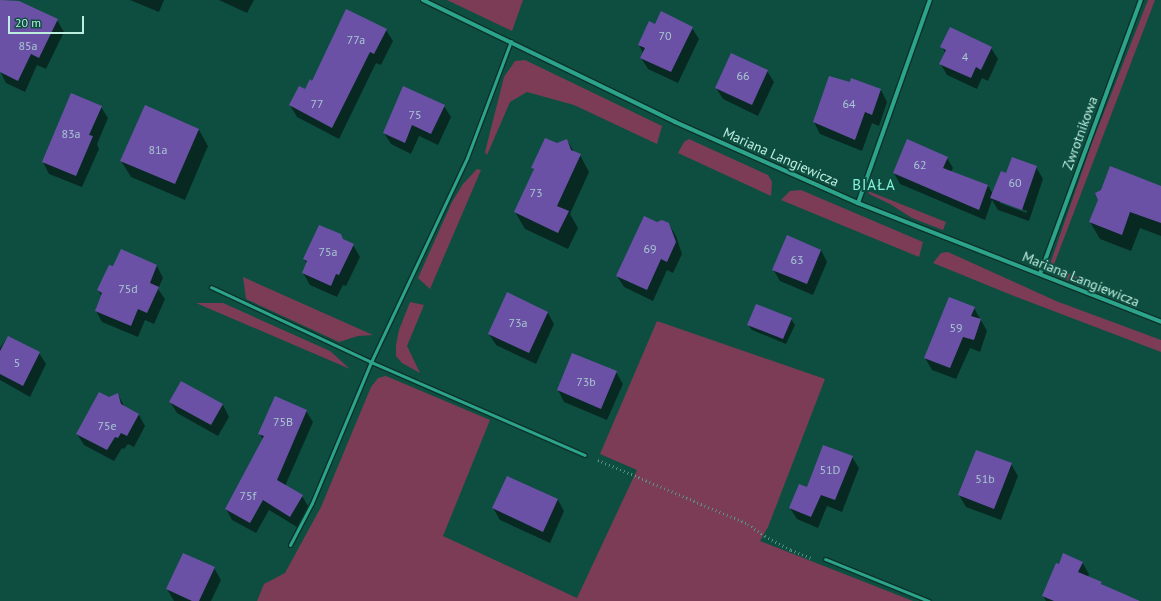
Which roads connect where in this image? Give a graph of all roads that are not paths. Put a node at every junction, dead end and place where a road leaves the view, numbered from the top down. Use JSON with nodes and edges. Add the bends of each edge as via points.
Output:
{"nodes":[{"id":1,"x":423,"y":0,"type":"edge"},
{"id":2,"x":930,"y":0,"type":"edge"},
{"id":3,"x":1141,"y":0,"type":"edge"},
{"id":4,"x":511,"y":41,"type":"junction"},
{"id":5,"x":858,"y":203,"type":"junction"},
{"id":6,"x":1040,"y":274,"type":"junction"},
{"id":7,"x":211,"y":288,"type":"dead end"},
{"id":8,"x":1161,"y":322,"type":"edge"},
{"id":9,"x":371,"y":362,"type":"junction"},
{"id":10,"x":585,"y":455,"type":"road end"},
{"id":11,"x":290,"y":544,"type":"dead end"},
{"id":12,"x":825,"y":559,"type":"road end"},
{"id":13,"x":929,"y":601,"type":"edge"}],
"edges":[{"from":1,"to":4,"type":"street","name":"Mariana Langiewicza"},
{"from":2,"to":5,"type":"street"},
{"from":3,"to":6,"type":"street","name":"Zwrotnikowa"},
{"from":4,"to":5,"type":"street","name":"Mariana Langiewicza","via":[[675,122]]},
{"from":4,"to":9,"type":"lane","via":[[467,158]]},
{"from":5,"to":6,"type":"street","name":"Mariana Langiewicza"},
{"from":6,"to":8,"type":"street","name":"Mariana Langiewicza"},
{"from":7,"to":9,"type":"lane"},
{"from":9,"to":10,"type":"lane"},
{"from":9,"to":11,"type":"lane","via":[[312,503]]},
{"from":12,"to":13,"type":"lane"}]}
